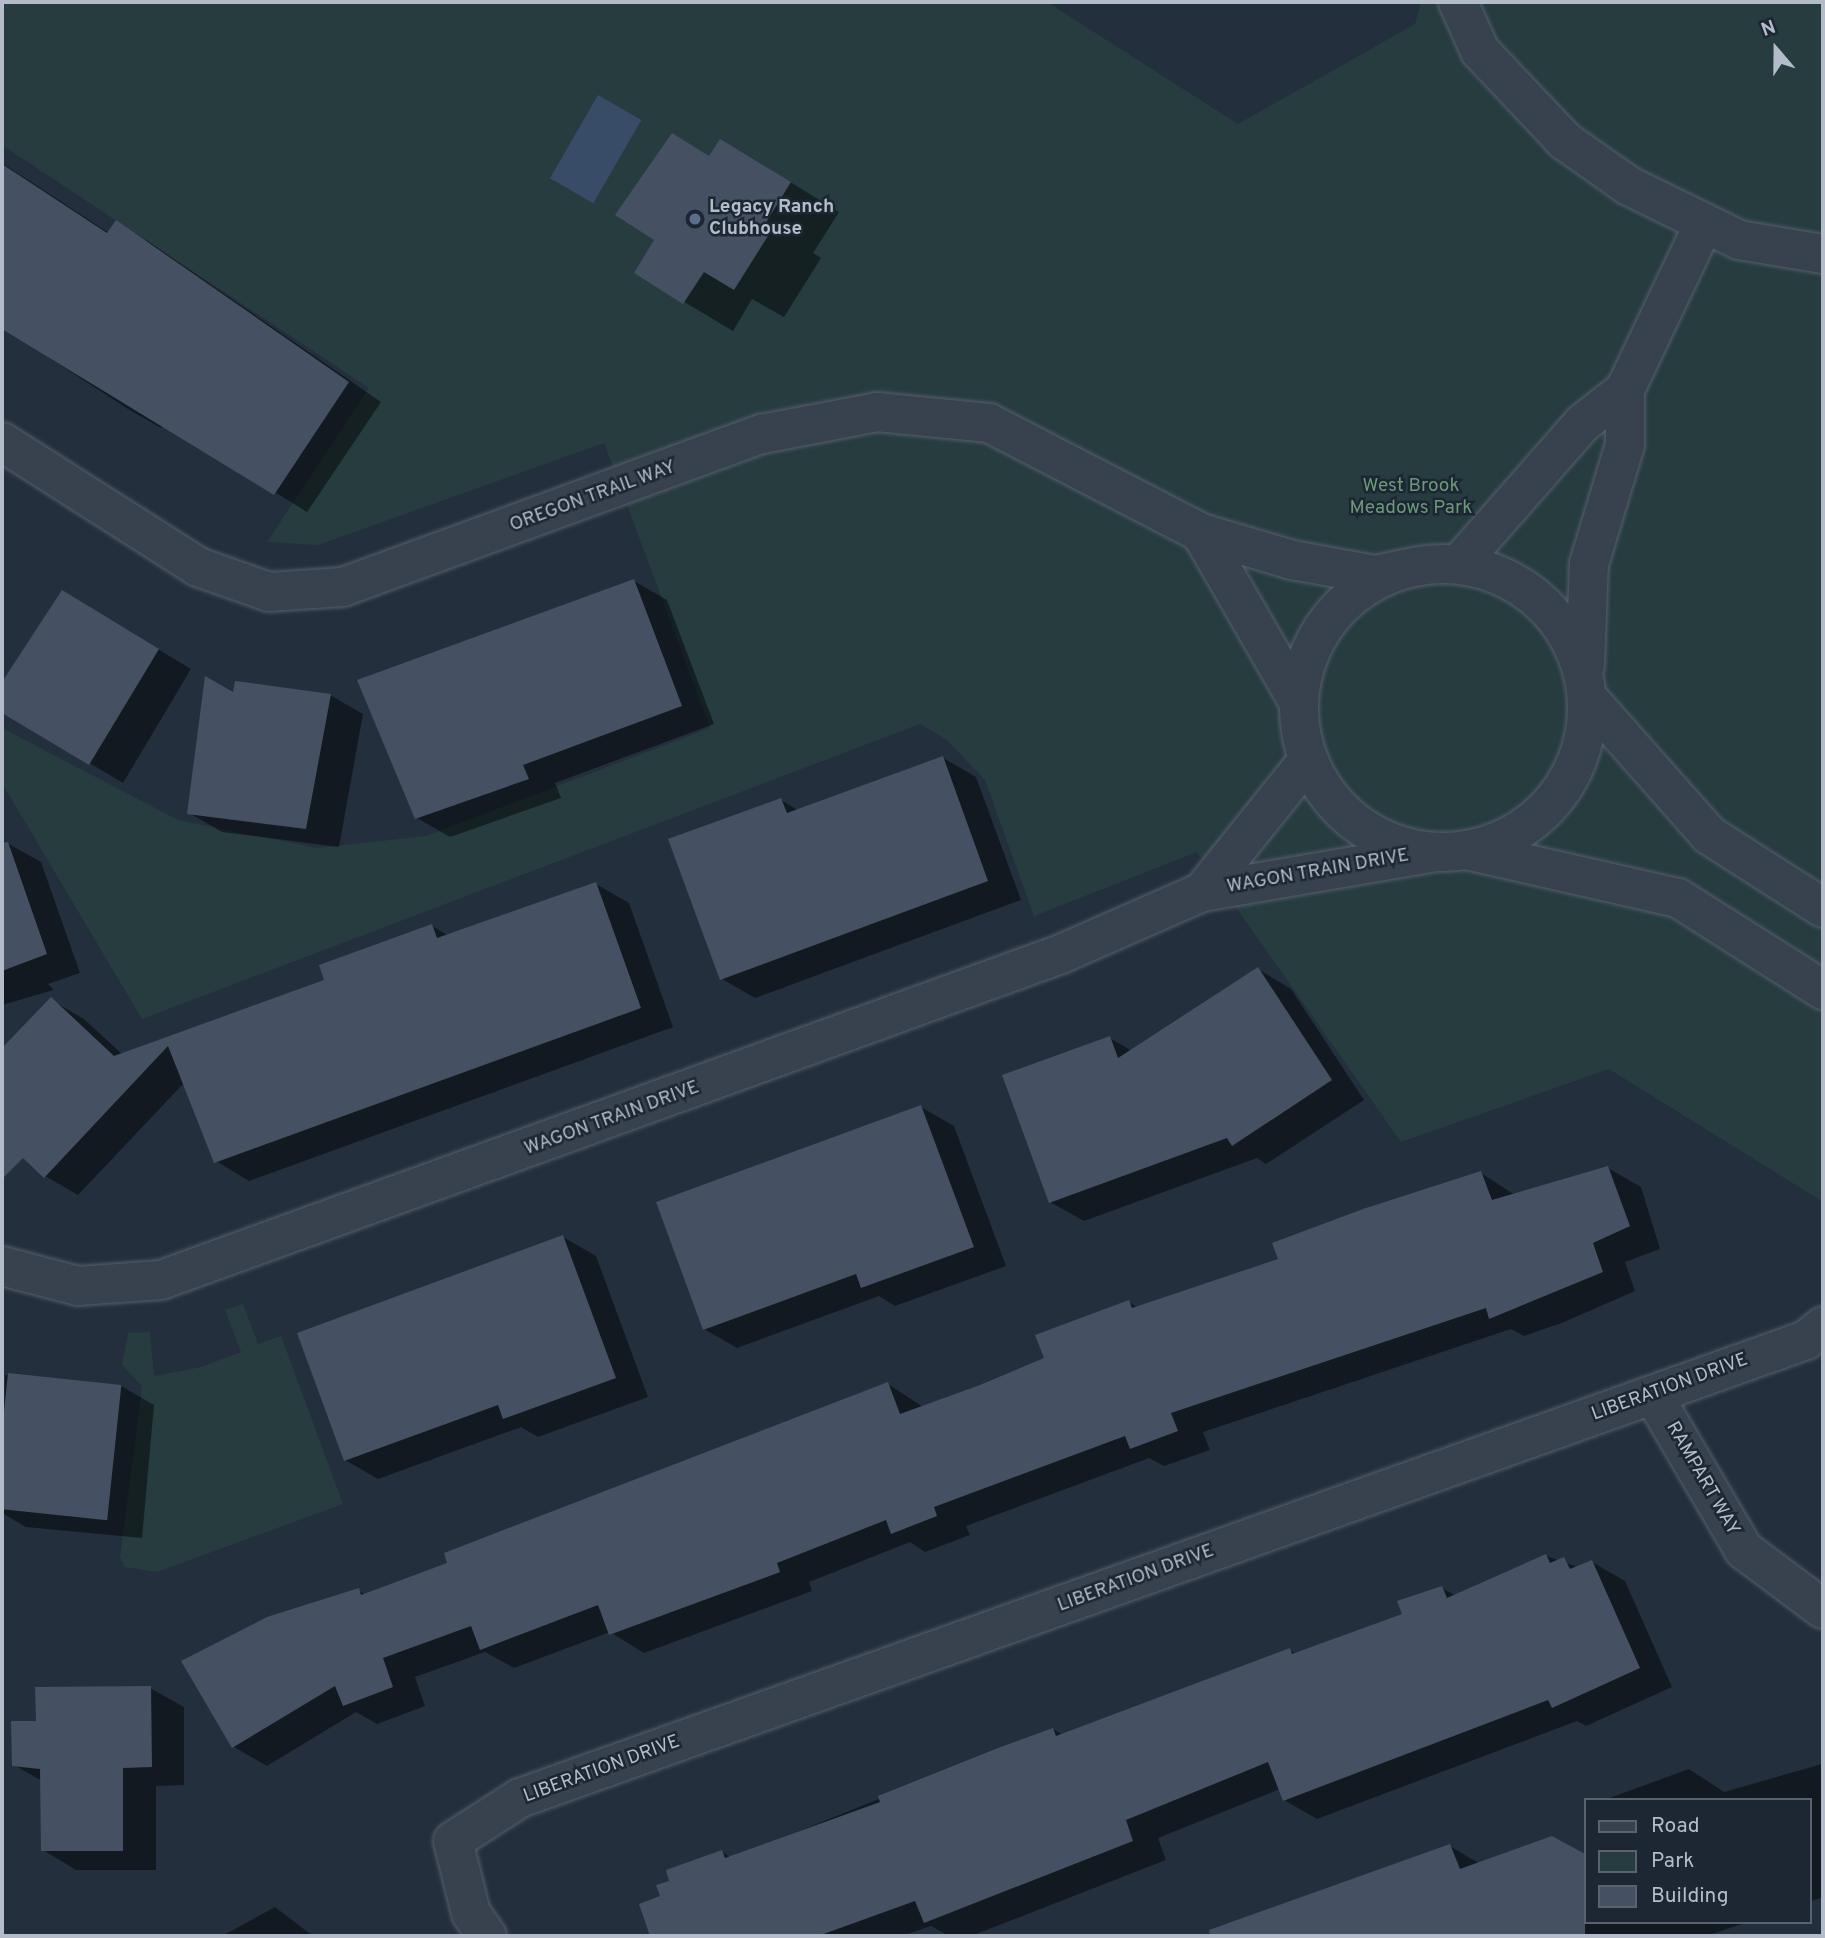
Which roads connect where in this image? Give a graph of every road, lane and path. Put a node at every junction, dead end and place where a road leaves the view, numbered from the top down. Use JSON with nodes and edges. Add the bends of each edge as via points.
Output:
{"nodes":[{"id":1,"x":1458,"y":2,"type":"edge"},
{"id":2,"x":1703,"y":226,"type":"junction"},
{"id":3,"x":1823,"y":254,"type":"edge"},
{"id":4,"x":1625,"y":390,"type":"junction"},
{"id":5,"x":2,"y":442,"type":"edge"},
{"id":6,"x":1200,"y":533,"type":"junction"},
{"id":7,"x":1459,"y":564,"type":"junction"},
{"id":8,"x":1403,"y":569,"type":"junction"},
{"id":9,"x":1586,"y":686,"type":"junction"},
{"id":10,"x":1298,"y":702,"type":"junction"},
{"id":11,"x":1308,"y":760,"type":"junction"},
{"id":12,"x":1450,"y":851,"type":"junction"},
{"id":13,"x":1202,"y":892,"type":"junction"},
{"id":14,"x":1823,"y":908,"type":"edge"},
{"id":15,"x":1823,"y":990,"type":"edge"},
{"id":16,"x":6,"y":1268,"type":"edge"},
{"id":17,"x":1823,"y":1326,"type":"edge"},
{"id":18,"x":1653,"y":1395,"type":"junction"},
{"id":19,"x":1823,"y":1609,"type":"edge"},
{"id":20,"x":487,"y":1936,"type":"edge"}],
"edges":[{"from":1,"to":2,"type":"street","via":[[1480,51],[1565,141]]},
{"from":2,"to":3,"type":"street","via":[[1739,240]]},
{"from":2,"to":4,"type":"street"},
{"from":4,"to":7,"type":"street","via":[[1583,423]]},
{"from":4,"to":9,"type":"street","via":[[1625,445],[1589,564]]},
{"from":5,"to":6,"type":"street","name":"OREGON TRAIL WAY","via":[[198,567],[269,592],[343,587],[762,433],[877,412],[989,424]]},
{"from":6,"to":8,"type":"street","name":"OREGON TRAIL WAY","via":[[1292,560],[1375,575]]},
{"from":6,"to":10,"type":"street"},
{"from":7,"to":8,"type":"street","name":"OREGON TRAIL WAY"},
{"from":7,"to":9,"type":"street","via":[[1502,576],[1540,599],[1568,634]]},
{"from":8,"to":10,"type":"street","via":[[1361,588],[1329,619],[1307,658]]},
{"from":9,"to":12,"type":"street","via":[[1585,740],[1562,788],[1542,813],[1507,837]]},
{"from":9,"to":14,"type":"street","via":[[1709,835]]},
{"from":10,"to":11,"type":"street"},
{"from":11,"to":12,"type":"street","via":[[1328,796],[1358,825],[1394,843]]},
{"from":11,"to":13,"type":"street","name":"WAGON TRAIN DRIVE"},
{"from":12,"to":13,"type":"street","name":"WAGON TRAIN DRIVE"},
{"from":12,"to":15,"type":"street","via":[[1678,898]]},
{"from":13,"to":16,"type":"street","name":"WAGON TRAIN DRIVE","via":[[1061,954],[240,1256],[161,1280],[118,1285],[78,1286]]},
{"from":17,"to":18,"type":"street","name":"LIBERATION DRIVE","via":[[1807,1339]]},
{"from":18,"to":19,"type":"street","name":"RAMPART WAY","via":[[1744,1550]]},
{"from":18,"to":20,"type":"street","name":"LIBERATION DRIVE","via":[[520,1798],[453,1840],[471,1913]]}]}
